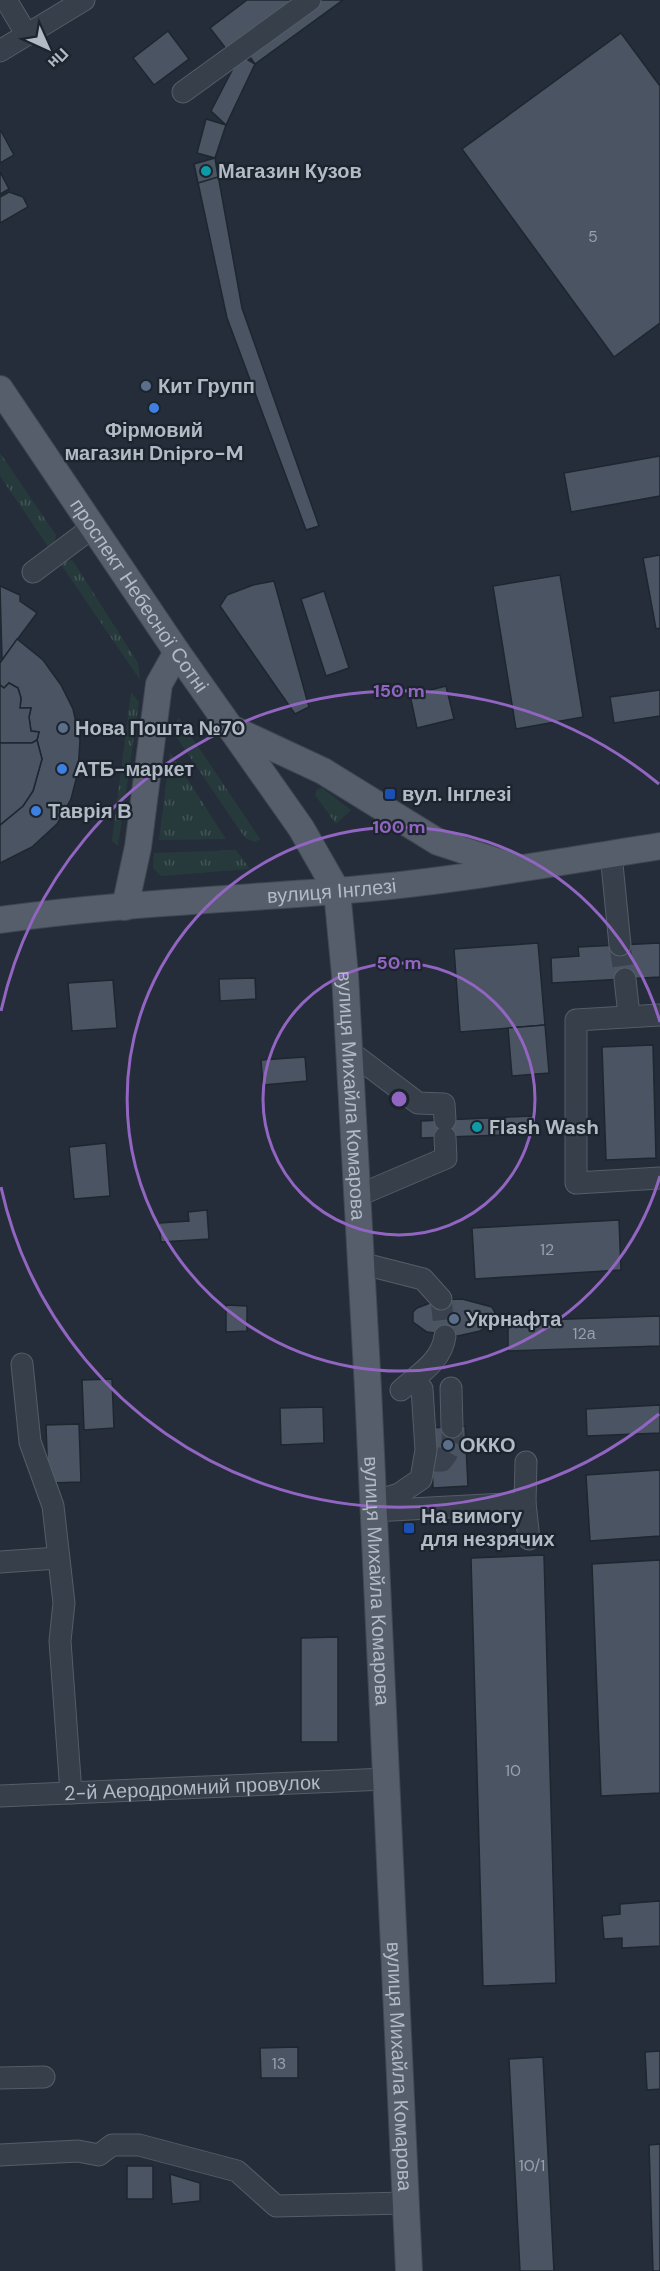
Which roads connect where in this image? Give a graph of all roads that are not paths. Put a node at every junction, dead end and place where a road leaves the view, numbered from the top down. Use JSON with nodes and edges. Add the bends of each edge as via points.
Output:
{"nodes":[{"id":1,"x":6,"y":0,"type":"edge"},
{"id":2,"x":84,"y":0,"type":"edge"},
{"id":3,"x":310,"y":0,"type":"edge"},
{"id":4,"x":27,"y":35,"type":"junction"},
{"id":5,"x":0,"y":51,"type":"edge"},
{"id":6,"x":183,"y":92,"type":"dead end"},
{"id":7,"x":0,"y":389,"type":"edge"},
{"id":8,"x":93,"y":527,"type":"junction"},
{"id":9,"x":33,"y":572,"type":"dead end"},
{"id":10,"x":177,"y":652,"type":"junction"},
{"id":11,"x":230,"y":728,"type":"junction"},
{"id":12,"x":660,"y":846,"type":"edge"},
{"id":13,"x":612,"y":854,"type":"junction"},
{"id":14,"x":520,"y":869,"type":"junction"},
{"id":15,"x":337,"y":891,"type":"junction"},
{"id":16,"x":125,"y":907,"type":"junction"},
{"id":17,"x":0,"y":920,"type":"edge"},
{"id":18,"x":620,"y":945,"type":"tunnel mouth"},
{"id":19,"x":625,"y":979,"type":"tunnel mouth"},
{"id":20,"x":629,"y":1015,"type":"junction"},
{"id":21,"x":660,"y":1015,"type":"edge"},
{"id":22,"x":350,"y":1052,"type":"junction"},
{"id":23,"x":660,"y":1178,"type":"edge"},
{"id":24,"x":357,"y":1196,"type":"junction"},
{"id":25,"x":360,"y":1263,"type":"junction"},
{"id":26,"x":441,"y":1299,"type":"tunnel mouth"},
{"id":27,"x":445,"y":1336,"type":"tunnel mouth"},
{"id":28,"x":22,"y":1364,"type":"dead end"},
{"id":29,"x":452,"y":1388,"type":"dead end"},
{"id":30,"x":453,"y":1427,"type":"tunnel mouth"},
{"id":31,"x":526,"y":1462,"type":"dead end"},
{"id":32,"x":525,"y":1503,"type":"junction"},
{"id":33,"x":373,"y":1507,"type":"junction"},
{"id":34,"x":529,"y":1539,"type":"dead end"},
{"id":35,"x":58,"y":1558,"type":"junction"},
{"id":36,"x":0,"y":1562,"type":"edge"},
{"id":37,"x":385,"y":1779,"type":"junction"},
{"id":38,"x":71,"y":1793,"type":"junction"},
{"id":39,"x":0,"y":1796,"type":"edge"},
{"id":40,"x":44,"y":2077,"type":"dead end"},
{"id":41,"x":0,"y":2078,"type":"edge"},
{"id":42,"x":0,"y":2155,"type":"edge"},
{"id":43,"x":406,"y":2203,"type":"junction"},
{"id":44,"x":409,"y":2271,"type":"edge"}],
"edges":[{"from":1,"to":4,"type":"street"},
{"from":2,"to":4,"type":"street"},
{"from":3,"to":6,"type":"street"},
{"from":4,"to":5,"type":"street"},
{"from":7,"to":8,"type":"main road","name":"проспект Небесної Сотні"},
{"from":8,"to":9,"type":"street"},
{"from":8,"to":10,"type":"main road","name":"проспект Небесної Сотні"},
{"from":10,"to":11,"type":"main road","name":"проспект Небесної Сотні"},
{"from":10,"to":16,"type":"main road","via":[[159,684],[138,847]]},
{"from":11,"to":14,"type":"main road","via":[[322,771],[438,842]]},
{"from":11,"to":15,"type":"main road","name":"проспект Небесної Сотні","via":[[301,828]]},
{"from":12,"to":13,"type":"main road","name":"вулиця Інглезі"},
{"from":13,"to":14,"type":"main road","name":"вулиця Інглезі"},
{"from":13,"to":18,"type":"street"},
{"from":14,"to":15,"type":"main road","name":"вулиця Інглезі"},
{"from":15,"to":16,"type":"main road","name":"вулиця Інглезі"},
{"from":15,"to":22,"type":"main road","name":"вулиця Михайла Комарова"},
{"from":16,"to":17,"type":"main road","name":"вулиця Інглезі"},
{"from":19,"to":20,"type":"street"},
{"from":20,"to":21,"type":"street"},
{"from":20,"to":23,"type":"street","via":[[576,1020],[576,1183]]},
{"from":22,"to":24,"type":"main road","name":"вулиця Михайла Комарова"},
{"from":22,"to":24,"type":"street","via":[[418,1103],[444,1104],[446,1158]]},
{"from":24,"to":25,"type":"main road","name":"вулиця Михайла Комарова"},
{"from":25,"to":26,"type":"street","via":[[423,1279]]},
{"from":25,"to":33,"type":"main road","name":"вулиця Михайла Комарова"},
{"from":27,"to":33,"type":"street","via":[[438,1358],[412,1390],[428,1462],[421,1479]]},
{"from":28,"to":35,"type":"street","via":[[30,1442],[53,1506]]},
{"from":29,"to":30,"type":"street"},
{"from":31,"to":32,"type":"street"},
{"from":32,"to":33,"type":"street"},
{"from":32,"to":34,"type":"street"},
{"from":33,"to":37,"type":"main road","name":"вулиця Михайла Комарова"},
{"from":35,"to":36,"type":"street"},
{"from":35,"to":38,"type":"street","via":[[64,1603],[60,1641]]},
{"from":37,"to":38,"type":"street","name":"2-й Аеродромний провулок"},
{"from":37,"to":43,"type":"main road","name":"вулиця Михайла Комарова"},
{"from":38,"to":39,"type":"street","name":"2-й Аеродромний провулок"},
{"from":40,"to":41,"type":"street"},
{"from":42,"to":43,"type":"street","via":[[78,2151],[99,2155],[112,2145],[139,2145],[237,2171],[276,2206]]},
{"from":43,"to":44,"type":"main road","name":"вулиця Михайла Комарова"}]}
